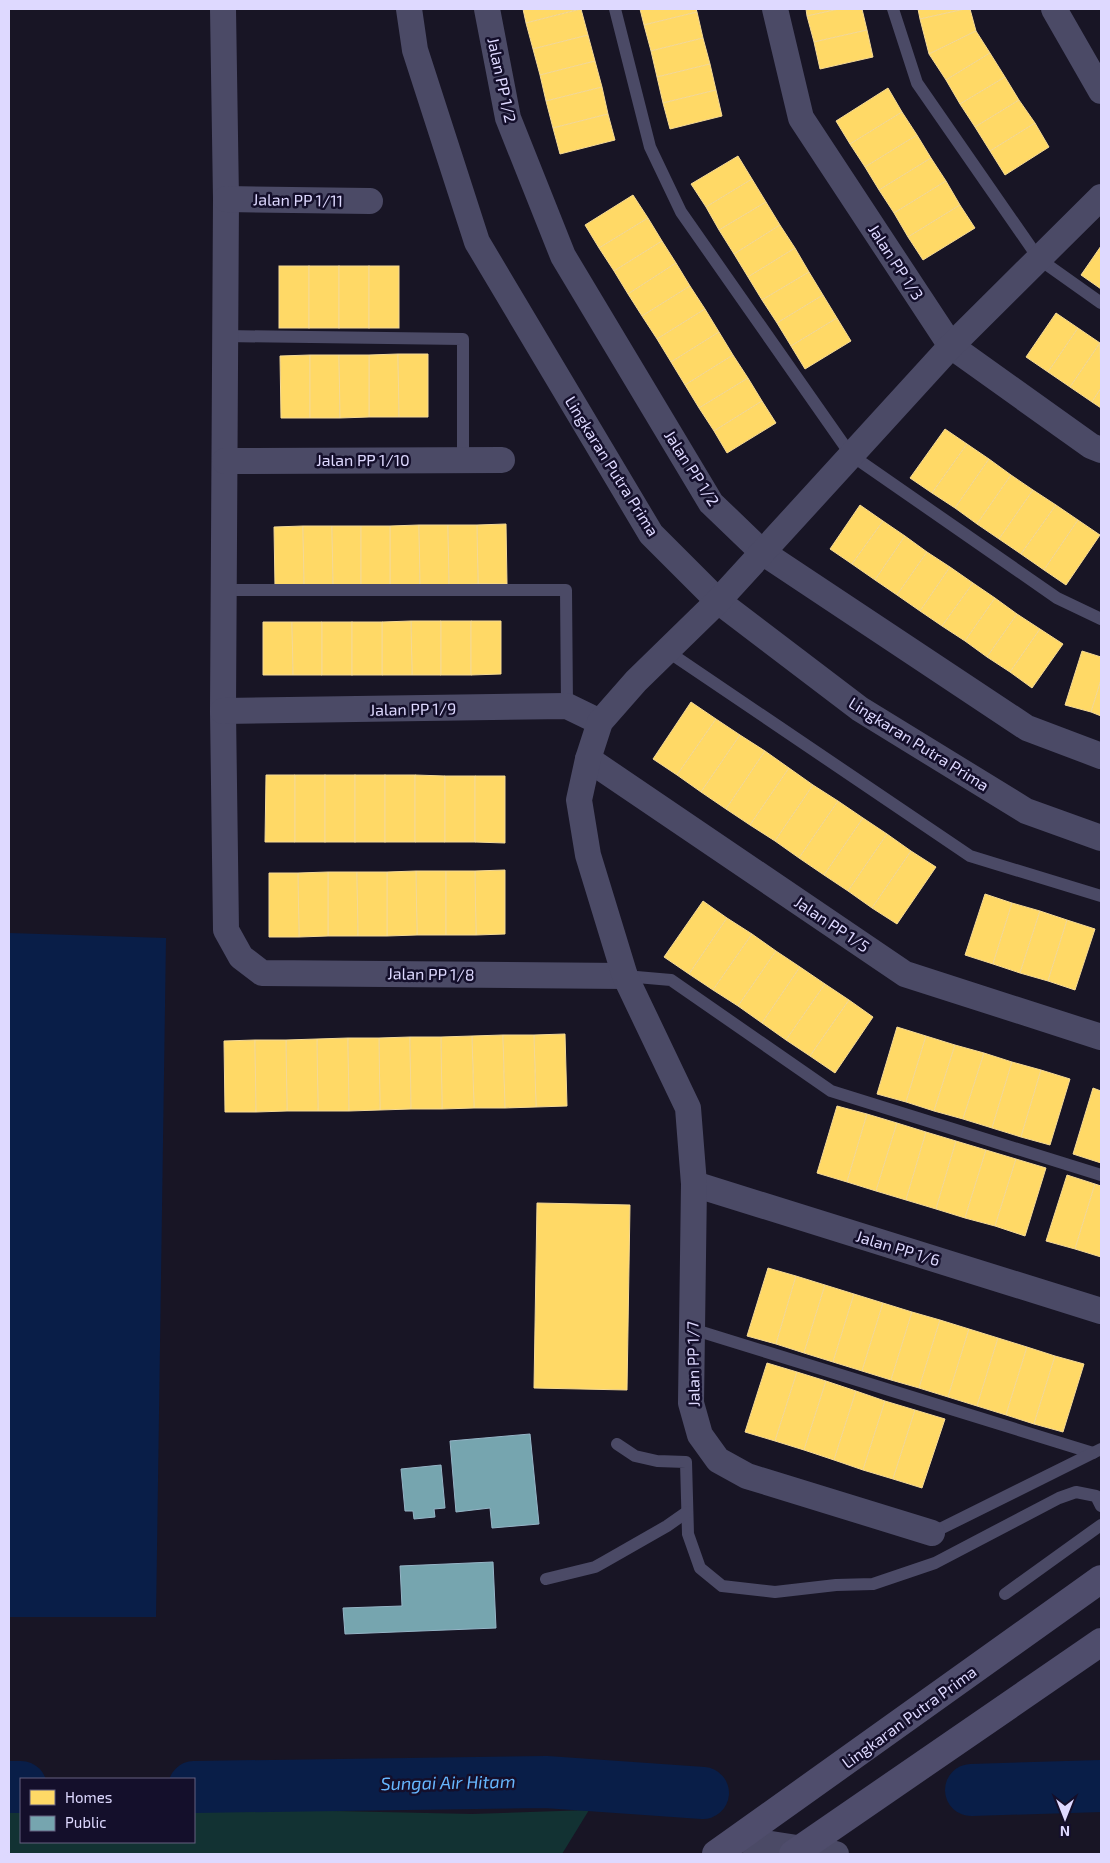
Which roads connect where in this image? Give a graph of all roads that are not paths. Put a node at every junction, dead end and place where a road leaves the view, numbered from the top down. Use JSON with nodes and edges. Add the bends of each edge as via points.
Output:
{"nodes":[{"id":1,"x":222,"y":9,"type":"edge"},
{"id":2,"x":409,"y":9,"type":"edge"},
{"id":3,"x":488,"y":9,"type":"edge"},
{"id":4,"x":616,"y":9,"type":"edge"},
{"id":5,"x":775,"y":9,"type":"edge"},
{"id":6,"x":893,"y":9,"type":"edge"},
{"id":7,"x":1054,"y":9,"type":"edge"},
{"id":8,"x":1101,"y":90,"type":"edge"},
{"id":9,"x":1101,"y":197,"type":"edge"},
{"id":10,"x":226,"y":199,"type":"junction"},
{"id":11,"x":370,"y":201,"type":"dead end"},
{"id":12,"x":1039,"y":259,"type":"junction"},
{"id":13,"x":1101,"y":303,"type":"edge"},
{"id":14,"x":225,"y":336,"type":"junction"},
{"id":15,"x":951,"y":346,"type":"junction"},
{"id":16,"x":1101,"y":450,"type":"edge"},
{"id":17,"x":851,"y":455,"type":"junction"},
{"id":18,"x":463,"y":460,"type":"junction"},
{"id":19,"x":502,"y":460,"type":"dead end"},
{"id":20,"x":225,"y":461,"type":"junction"},
{"id":21,"x":762,"y":552,"type":"junction"},
{"id":22,"x":224,"y":590,"type":"junction"},
{"id":23,"x":718,"y":601,"type":"junction"},
{"id":24,"x":1101,"y":619,"type":"edge"},
{"id":25,"x":667,"y":651,"type":"junction"},
{"id":26,"x":566,"y":706,"type":"junction"},
{"id":27,"x":223,"y":711,"type":"junction"},
{"id":28,"x":600,"y":722,"type":"junction"},
{"id":29,"x":1101,"y":756,"type":"edge"},
{"id":30,"x":588,"y":759,"type":"junction"},
{"id":31,"x":1101,"y":838,"type":"edge"},
{"id":32,"x":1101,"y":896,"type":"edge"},
{"id":33,"x":625,"y":976,"type":"junction"},
{"id":34,"x":1101,"y":1037,"type":"edge"},
{"id":35,"x":1101,"y":1175,"type":"edge"},
{"id":36,"x":694,"y":1184,"type":"junction"},
{"id":37,"x":1101,"y":1311,"type":"edge"},
{"id":38,"x":692,"y":1329,"type":"junction"},
{"id":39,"x":617,"y":1444,"type":"dead end"},
{"id":40,"x":1097,"y":1451,"type":"edge"},
{"id":41,"x":1101,"y":1506,"type":"edge"},
{"id":42,"x":686,"y":1512,"type":"junction"},
{"id":43,"x":1101,"y":1525,"type":"edge"},
{"id":44,"x":932,"y":1533,"type":"joint"},
{"id":45,"x":546,"y":1579,"type":"dead end"},
{"id":46,"x":1101,"y":1579,"type":"edge"},
{"id":47,"x":1005,"y":1594,"type":"dead end"},
{"id":48,"x":1101,"y":1642,"type":"edge"},
{"id":49,"x":727,"y":1847,"type":"edge"},
{"id":50,"x":797,"y":1852,"type":"edge"},
{"id":51,"x":836,"y":1854,"type":"edge"}],
"edges":[{"from":1,"to":10,"type":"street"},
{"from":2,"to":23,"type":"street","name":"Lingkaran Putra Prima","via":[[415,50],[476,242],[651,534]]},
{"from":3,"to":21,"type":"street","name":"Jalan PP 1/2","via":[[508,118],[563,256],[711,502]]},
{"from":4,"to":17,"type":"lane","via":[[650,147],[681,212]]},
{"from":5,"to":15,"type":"street","name":"Jalan PP 1/3","via":[[801,118]]},
{"from":6,"to":12,"type":"lane","via":[[917,83]]},
{"from":7,"to":8,"type":"street"},
{"from":9,"to":12,"type":"street"},
{"from":10,"to":11,"type":"street","name":"Jalan PP 1/11"},
{"from":10,"to":14,"type":"street"},
{"from":12,"to":13,"type":"lane"},
{"from":12,"to":15,"type":"street"},
{"from":14,"to":18,"type":"lane","via":[[463,339]]},
{"from":14,"to":20,"type":"street"},
{"from":15,"to":16,"type":"street","name":"Jalan PP 1/3"},
{"from":15,"to":17,"type":"street"},
{"from":17,"to":21,"type":"street"},
{"from":17,"to":24,"type":"lane","via":[[1057,598]]},
{"from":18,"to":19,"type":"street","name":"Jalan PP 1/10"},
{"from":18,"to":20,"type":"street","name":"Jalan PP 1/10"},
{"from":20,"to":22,"type":"street"},
{"from":21,"to":23,"type":"street"},
{"from":21,"to":29,"type":"street","name":"Jalan PP 1/2","via":[[1027,728]]},
{"from":22,"to":26,"type":"lane","via":[[566,590]]},
{"from":22,"to":27,"type":"street"},
{"from":23,"to":25,"type":"street"},
{"from":23,"to":31,"type":"street","name":"Lingkaran Putra Prima","via":[[860,709],[1026,811]]},
{"from":25,"to":28,"type":"street"},
{"from":25,"to":32,"type":"lane","via":[[970,856]]},
{"from":26,"to":27,"type":"street","name":"Jalan PP 1/9"},
{"from":26,"to":28,"type":"street","name":"Jalan PP 1/9"},
{"from":27,"to":33,"type":"street","name":"Jalan PP 1/8","via":[[226,930],[242,957],[262,973]]},
{"from":28,"to":30,"type":"street","name":"Jalan PP 1/7"},
{"from":30,"to":33,"type":"street","name":"Jalan PP 1/7","via":[[579,800],[588,855]]},
{"from":30,"to":34,"type":"street","name":"Jalan PP 1/5","via":[[905,974]]},
{"from":33,"to":35,"type":"lane","via":[[671,980],[831,1091]]},
{"from":33,"to":36,"type":"street","name":"Jalan PP 1/7","via":[[688,1108]]},
{"from":36,"to":37,"type":"street","name":"Jalan PP 1/6"},
{"from":36,"to":38,"type":"street","name":"Jalan PP 1/7"},
{"from":38,"to":40,"type":"lane"},
{"from":38,"to":44,"type":"street","name":"Jalan PP 1/7","via":[[692,1403],[700,1435],[718,1460],[747,1476]]},
{"from":39,"to":42,"type":"lane","via":[[635,1456],[656,1461],[686,1462]]},
{"from":40,"to":44,"type":"lane"},
{"from":41,"to":42,"type":"lane","via":[[1096,1496],[1076,1492],[935,1563],[873,1584],[774,1592],[722,1586],[700,1568],[688,1534]]},
{"from":42,"to":45,"type":"lane","via":[[595,1567]]},
{"from":43,"to":47,"type":"lane"},
{"from":46,"to":49,"type":"main road","name":"Lingkaran Putra Prima"},
{"from":48,"to":50,"type":"main road"},
{"from":49,"to":50,"type":"street"},
{"from":50,"to":51,"type":"street"}]}
